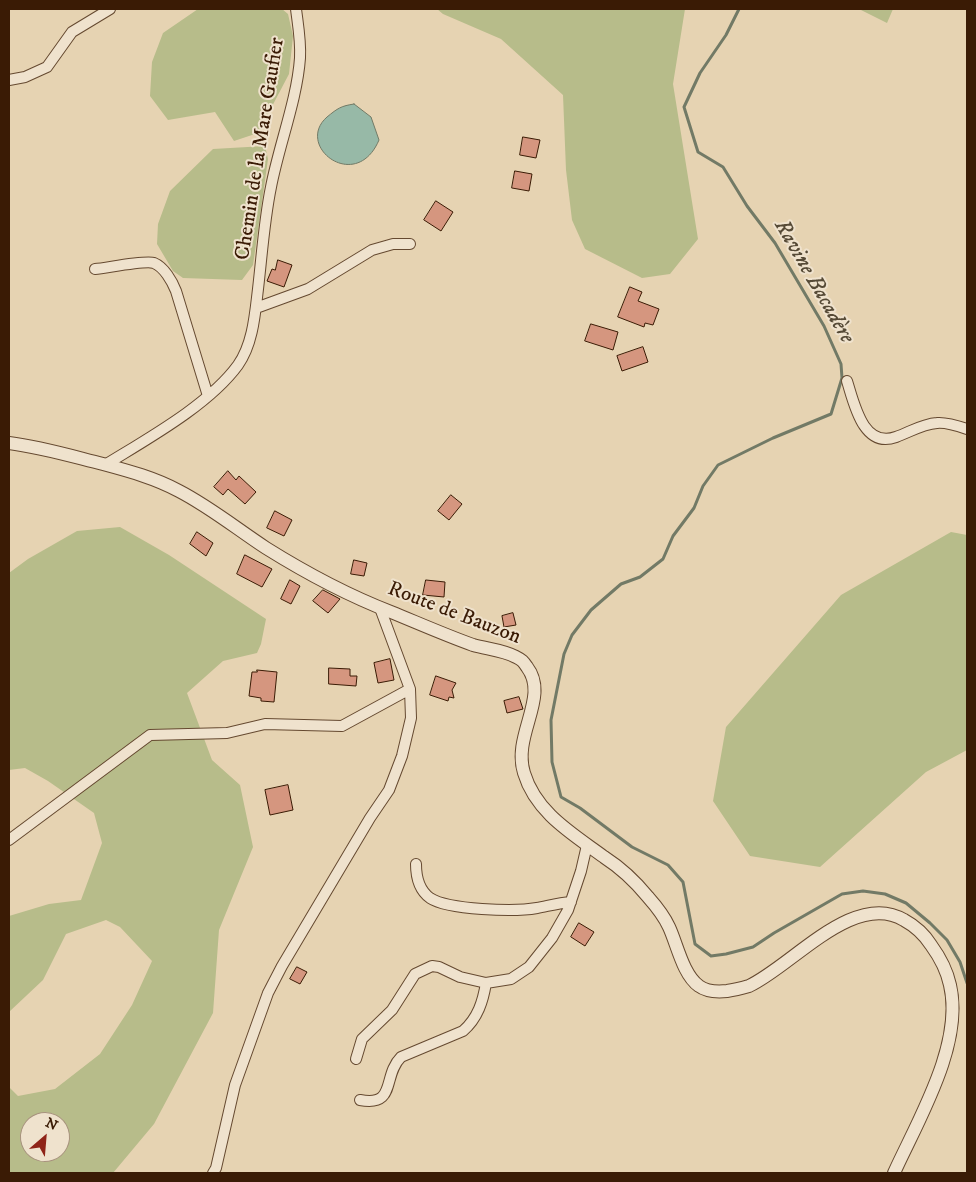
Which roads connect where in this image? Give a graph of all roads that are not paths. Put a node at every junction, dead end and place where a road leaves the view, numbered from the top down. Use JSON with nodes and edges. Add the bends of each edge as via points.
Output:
{"nodes":[{"id":1,"x":110,"y":9,"type":"edge"},
{"id":2,"x":296,"y":9,"type":"edge"},
{"id":3,"x":9,"y":80,"type":"edge"},
{"id":4,"x":410,"y":244,"type":"dead end"},
{"id":5,"x":95,"y":269,"type":"dead end"},
{"id":6,"x":256,"y":308,"type":"junction"},
{"id":7,"x":847,"y":381,"type":"dead end"},
{"id":8,"x":208,"y":396,"type":"junction"},
{"id":9,"x":967,"y":429,"type":"edge"},
{"id":10,"x":9,"y":443,"type":"edge"},
{"id":11,"x":105,"y":465,"type":"junction"},
{"id":12,"x":380,"y":608,"type":"junction"},
{"id":13,"x":410,"y":689,"type":"junction"},
{"id":14,"x":9,"y":840,"type":"edge"},
{"id":15,"x":587,"y":845,"type":"junction"},
{"id":16,"x":416,"y":864,"type":"dead end"},
{"id":17,"x":571,"y":902,"type":"junction"},
{"id":18,"x":486,"y":983,"type":"junction"},
{"id":19,"x":356,"y":1059,"type":"dead end"},
{"id":20,"x":360,"y":1100,"type":"dead end"},
{"id":21,"x":213,"y":1173,"type":"edge"},
{"id":22,"x":894,"y":1173,"type":"edge"}],
"edges":[{"from":1,"to":3,"type":"street","via":[[72,32],[47,67]]},
{"from":2,"to":6,"type":"street","name":"Chemin de la Mare Gaufier","via":[[300,59],[270,188]]},
{"from":4,"to":6,"type":"street","via":[[393,244],[372,250],[308,289]]},
{"from":5,"to":8,"type":"street","via":[[151,262],[160,268],[176,291]]},
{"from":6,"to":8,"type":"street","name":"Chemin de la Mare Gaufier","via":[[249,341],[239,363],[225,382]]},
{"from":7,"to":9,"type":"street","via":[[859,419],[876,437],[888,440],[935,423]]},
{"from":8,"to":11,"type":"street","name":"Chemin de la Mare Gaufier"},
{"from":10,"to":11,"type":"street","name":"Route de Bauzon","via":[[38,447]]},
{"from":11,"to":12,"type":"street","name":"Route de Bauzon","via":[[136,472],[181,492],[321,582]]},
{"from":12,"to":13,"type":"street"},
{"from":12,"to":15,"type":"street","name":"Route de Bauzon","via":[[471,644],[513,655],[530,669],[536,688],[520,753],[522,770],[542,807]]},
{"from":13,"to":14,"type":"street","via":[[342,726],[265,724],[227,733],[150,735]]},
{"from":13,"to":21,"type":"street","via":[[410,718],[402,756],[389,790],[268,993],[235,1085]]},
{"from":15,"to":17,"type":"street"},
{"from":15,"to":22,"type":"street","name":"Route de Bauzon","via":[[627,874],[650,899],[668,925],[688,974],[706,990],[719,992],[748,986],[841,924],[867,914],[897,915],[920,932],[932,947],[949,981],[951,1027],[938,1078]]},
{"from":16,"to":17,"type":"street","via":[[416,877],[422,890],[430,898],[456,906],[516,910]]},
{"from":17,"to":18,"type":"street","via":[[552,938],[529,968],[511,979]]},
{"from":18,"to":19,"type":"street","via":[[460,977],[440,967],[432,966],[416,974],[392,1010],[362,1040]]},
{"from":18,"to":20,"type":"street","via":[[472,1023],[463,1031],[401,1057],[395,1063],[385,1094],[378,1101]]}]}
